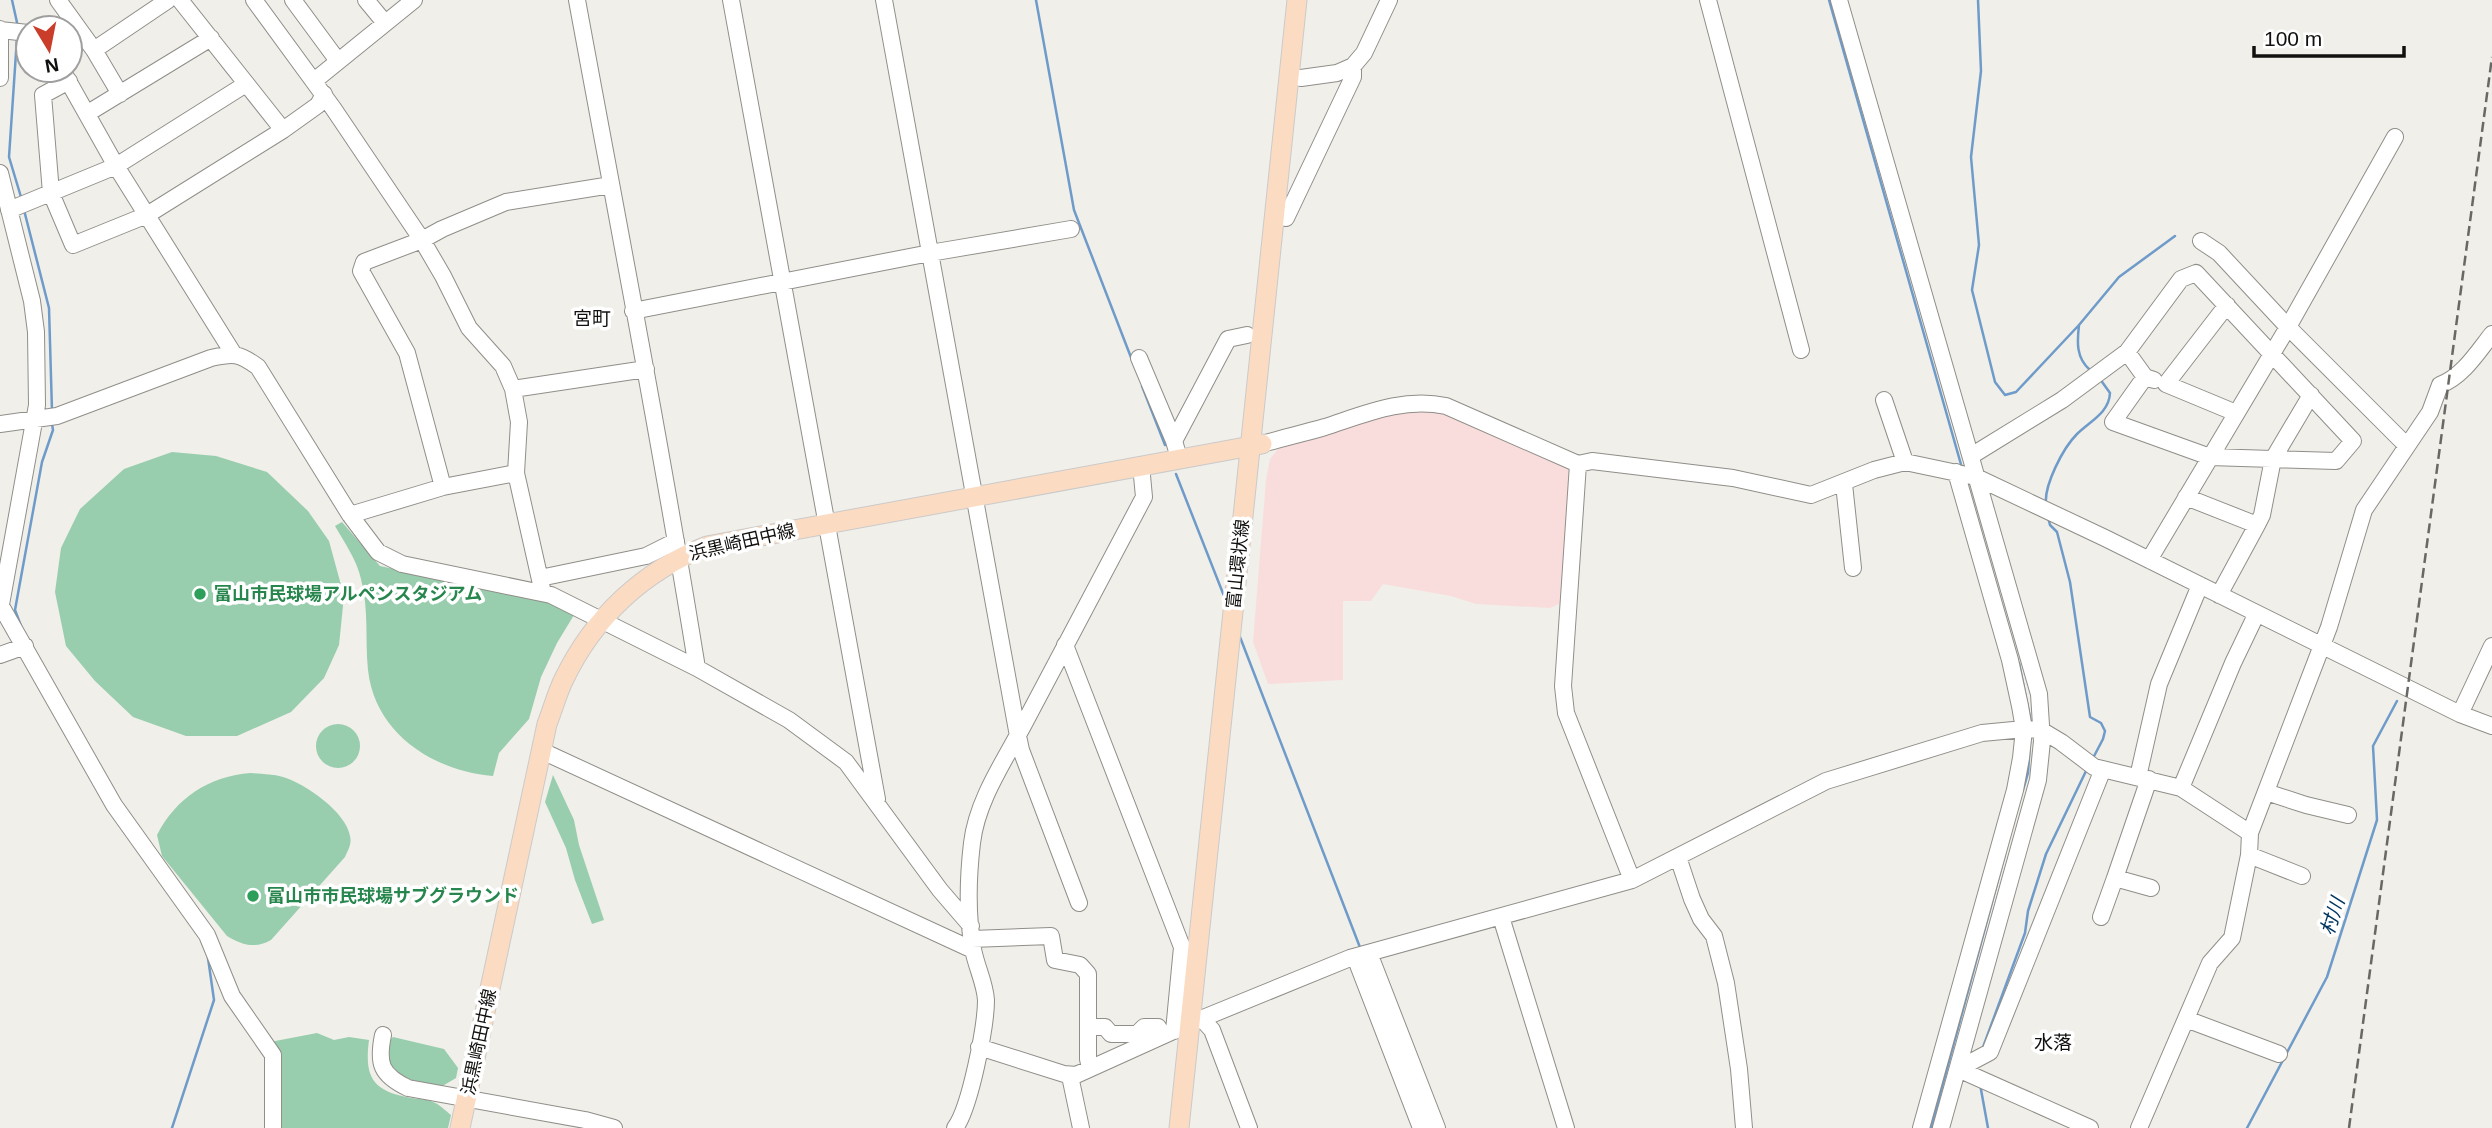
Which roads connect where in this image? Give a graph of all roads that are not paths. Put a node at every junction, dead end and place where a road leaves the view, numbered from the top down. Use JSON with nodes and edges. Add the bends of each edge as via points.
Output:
{"nodes":[{"id":1,"x":168,"y":0,"type":"edge"},
{"id":2,"x":180,"y":0,"type":"edge"},
{"id":3,"x":254,"y":0,"type":"edge"},
{"id":4,"x":293,"y":0,"type":"edge"},
{"id":5,"x":366,"y":0,"type":"edge"},
{"id":6,"x":414,"y":0,"type":"edge"},
{"id":7,"x":577,"y":0,"type":"edge"},
{"id":8,"x":731,"y":0,"type":"edge"},
{"id":9,"x":884,"y":0,"type":"edge"},
{"id":10,"x":1297,"y":0,"type":"edge"},
{"id":11,"x":1309,"y":0,"type":"edge"},
{"id":12,"x":1390,"y":0,"type":"edge"},
{"id":13,"x":1708,"y":0,"type":"edge"},
{"id":14,"x":1839,"y":0,"type":"edge"},
{"id":15,"x":61,"y":1,"type":"edge"},
{"id":16,"x":385,"y":23,"type":"junction"},
{"id":17,"x":0,"y":29,"type":"edge"},
{"id":18,"x":211,"y":38,"type":"junction"},
{"id":19,"x":94,"y":50,"type":"junction"},
{"id":20,"x":338,"y":61,"type":"junction"},
{"id":21,"x":1353,"y":66,"type":"junction"},
{"id":22,"x":0,"y":78,"type":"edge"},
{"id":23,"x":1301,"y":78,"type":"junction"},
{"id":24,"x":56,"y":84,"type":"edge"},
{"id":25,"x":71,"y":84,"type":"edge"},
{"id":26,"x":246,"y":84,"type":"junction"},
{"id":27,"x":319,"y":88,"type":"junction"},
{"id":28,"x":120,"y":94,"type":"junction"},
{"id":29,"x":88,"y":113,"type":"junction"},
{"id":30,"x":283,"y":130,"type":"junction"},
{"id":31,"x":2395,"y":137,"type":"dead end"},
{"id":32,"x":116,"y":166,"type":"junction"},
{"id":33,"x":1,"y":181,"type":"edge"},
{"id":34,"x":611,"y":185,"type":"junction"},
{"id":35,"x":51,"y":193,"type":"junction"},
{"id":36,"x":9,"y":210,"type":"junction"},
{"id":37,"x":148,"y":215,"type":"junction"},
{"id":38,"x":1286,"y":218,"type":"junction"},
{"id":39,"x":1071,"y":229,"type":"dead end"},
{"id":40,"x":422,"y":240,"type":"junction"},
{"id":41,"x":2201,"y":241,"type":"dead end"},
{"id":42,"x":930,"y":253,"type":"junction"},
{"id":43,"x":783,"y":282,"type":"junction"},
{"id":44,"x":2227,"y":305,"type":"junction"},
{"id":45,"x":633,"y":311,"type":"junction"},
{"id":46,"x":2288,"y":327,"type":"junction"},
{"id":47,"x":2492,"y":334,"type":"edge"},
{"id":48,"x":1247,"y":335,"type":"dead end"},
{"id":49,"x":1801,"y":350,"type":"dead end"},
{"id":50,"x":2127,"y":352,"type":"junction"},
{"id":51,"x":2271,"y":352,"type":"junction"},
{"id":52,"x":233,"y":353,"type":"junction"},
{"id":53,"x":1139,"y":358,"type":"dead end"},
{"id":54,"x":646,"y":369,"type":"junction"},
{"id":55,"x":2145,"y":377,"type":"junction"},
{"id":56,"x":2166,"y":384,"type":"junction"},
{"id":57,"x":513,"y":389,"type":"junction"},
{"id":58,"x":2311,"y":395,"type":"junction"},
{"id":59,"x":1884,"y":400,"type":"dead end"},
{"id":60,"x":2236,"y":413,"type":"junction"},
{"id":61,"x":36,"y":417,"type":"junction"},
{"id":62,"x":0,"y":424,"type":"edge"},
{"id":63,"x":1256,"y":445,"type":"junction"},
{"id":64,"x":2407,"y":446,"type":"junction"},
{"id":65,"x":1176,"y":450,"type":"junction"},
{"id":66,"x":1971,"y":456,"type":"junction"},
{"id":67,"x":2210,"y":457,"type":"junction"},
{"id":68,"x":2273,"y":459,"type":"junction"},
{"id":69,"x":1905,"y":462,"type":"junction"},
{"id":70,"x":1578,"y":464,"type":"junction"},
{"id":71,"x":1141,"y":466,"type":"junction"},
{"id":72,"x":1956,"y":472,"type":"junction"},
{"id":73,"x":516,"y":473,"type":"junction"},
{"id":74,"x":1976,"y":477,"type":"junction"},
{"id":75,"x":1844,"y":484,"type":"junction"},
{"id":76,"x":443,"y":487,"type":"junction"},
{"id":77,"x":973,"y":496,"type":"junction"},
{"id":78,"x":2186,"y":497,"type":"junction"},
{"id":79,"x":350,"y":515,"type":"junction"},
{"id":80,"x":827,"y":523,"type":"junction"},
{"id":81,"x":2257,"y":524,"type":"junction"},
{"id":82,"x":677,"y":549,"type":"junction"},
{"id":83,"x":2149,"y":560,"type":"junction"},
{"id":84,"x":1853,"y":568,"type":"dead end"},
{"id":85,"x":2200,"y":585,"type":"junction"},
{"id":86,"x":541,"y":586,"type":"junction"},
{"id":87,"x":2219,"y":595,"type":"junction"},
{"id":88,"x":0,"y":608,"type":"edge"},
{"id":89,"x":2256,"y":615,"type":"junction"},
{"id":90,"x":600,"y":620,"type":"junction"},
{"id":91,"x":1065,"y":645,"type":"junction"},
{"id":92,"x":25,"y":646,"type":"junction"},
{"id":93,"x":2322,"y":646,"type":"junction"},
{"id":94,"x":2492,"y":646,"type":"edge"},
{"id":95,"x":0,"y":655,"type":"edge"},
{"id":96,"x":697,"y":668,"type":"junction"},
{"id":97,"x":2460,"y":713,"type":"junction"},
{"id":98,"x":2492,"y":726,"type":"edge"},
{"id":99,"x":2024,"y":729,"type":"junction"},
{"id":100,"x":2041,"y":730,"type":"junction"},
{"id":101,"x":1018,"y":736,"type":"junction"},
{"id":102,"x":542,"y":751,"type":"junction"},
{"id":103,"x":2103,"y":769,"type":"junction"},
{"id":104,"x":2144,"y":778,"type":"junction"},
{"id":105,"x":2181,"y":788,"type":"junction"},
{"id":106,"x":2266,"y":792,"type":"junction"},
{"id":107,"x":878,"y":805,"type":"junction"},
{"id":108,"x":2348,"y":815,"type":"dead end"},
{"id":109,"x":2250,"y":833,"type":"junction"},
{"id":110,"x":2249,"y":855,"type":"junction"},
{"id":111,"x":1678,"y":857,"type":"junction"},
{"id":112,"x":2302,"y":876,"type":"dead end"},
{"id":113,"x":2115,"y":878,"type":"junction"},
{"id":114,"x":1632,"y":880,"type":"junction"},
{"id":115,"x":2151,"y":888,"type":"dead end"},
{"id":116,"x":1079,"y":903,"type":"dead end"},
{"id":117,"x":2101,"y":916,"type":"dead end"},
{"id":118,"x":1501,"y":918,"type":"junction"},
{"id":119,"x":972,"y":938,"type":"junction"},
{"id":120,"x":1362,"y":955,"type":"junction"},
{"id":121,"x":2186,"y":1019,"type":"junction"},
{"id":122,"x":1089,"y":1027,"type":"junction"},
{"id":123,"x":1182,"y":1027,"type":"junction"},
{"id":124,"x":383,"y":1035,"type":"dead end"},
{"id":125,"x":979,"y":1046,"type":"junction"},
{"id":126,"x":2279,"y":1054,"type":"dead end"},
{"id":127,"x":1090,"y":1068,"type":"junction"},
{"id":128,"x":1958,"y":1069,"type":"junction"},
{"id":129,"x":1070,"y":1076,"type":"junction"},
{"id":130,"x":467,"y":1100,"type":"junction"},
{"id":131,"x":273,"y":1128,"type":"edge"},
{"id":132,"x":460,"y":1128,"type":"edge"},
{"id":133,"x":612,"y":1128,"type":"edge"},
{"id":134,"x":955,"y":1128,"type":"edge"},
{"id":135,"x":1081,"y":1128,"type":"edge"},
{"id":136,"x":1179,"y":1128,"type":"edge"},
{"id":137,"x":1191,"y":1128,"type":"edge"},
{"id":138,"x":1249,"y":1128,"type":"edge"},
{"id":139,"x":1421,"y":1128,"type":"edge"},
{"id":140,"x":1437,"y":1128,"type":"edge"},
{"id":141,"x":1566,"y":1128,"type":"edge"},
{"id":142,"x":1744,"y":1128,"type":"edge"},
{"id":143,"x":1920,"y":1128,"type":"edge"},
{"id":144,"x":1941,"y":1128,"type":"edge"},
{"id":145,"x":2090,"y":1128,"type":"edge"},
{"id":146,"x":2139,"y":1128,"type":"edge"}],
"edges":[{"from":1,"to":19,"type":"street"},
{"from":2,"to":18,"type":"street"},
{"from":3,"to":27,"type":"street"},
{"from":4,"to":20,"type":"street"},
{"from":5,"to":16,"type":"street"},
{"from":6,"to":16,"type":"street"},
{"from":7,"to":34,"type":"street"},
{"from":8,"to":43,"type":"street"},
{"from":9,"to":42,"type":"street"},
{"from":10,"to":63,"type":"main road","name":"富山環状線"},
{"from":11,"to":23,"type":"main road","name":"富山環状線"},
{"from":12,"to":21,"type":"street"},
{"from":13,"to":49,"type":"street"},
{"from":14,"to":66,"type":"street"},
{"from":15,"to":19,"type":"street"},
{"from":16,"to":20,"type":"street"},
{"from":17,"to":22,"type":"street"},
{"from":18,"to":26,"type":"street"},
{"from":18,"to":28,"type":"street"},
{"from":19,"to":28,"type":"street"},
{"from":20,"to":27,"type":"street"},
{"from":21,"to":23,"type":"street","via":[[1336,74]]},
{"from":21,"to":38,"type":"street","via":[[1353,77]]},
{"from":23,"to":38,"type":"main road","name":"富山環状線"},
{"from":24,"to":35,"type":"street","via":[[43,95]]},
{"from":25,"to":29,"type":"street"},
{"from":26,"to":30,"type":"street"},
{"from":26,"to":32,"type":"street"},
{"from":27,"to":30,"type":"street","via":[[318,104]]},
{"from":27,"to":40,"type":"street"},
{"from":28,"to":29,"type":"street"},
{"from":29,"to":32,"type":"street"},
{"from":30,"to":37,"type":"street"},
{"from":31,"to":46,"type":"street"},
{"from":32,"to":35,"type":"street"},
{"from":32,"to":37,"type":"street"},
{"from":33,"to":36,"type":"street"},
{"from":34,"to":40,"type":"street","via":[[506,202]]},
{"from":34,"to":45,"type":"street"},
{"from":35,"to":36,"type":"street"},
{"from":35,"to":37,"type":"street","via":[[74,245]]},
{"from":36,"to":61,"type":"street","via":[[37,332]]},
{"from":37,"to":52,"type":"street"},
{"from":38,"to":63,"type":"main road","name":"富山環状線"},
{"from":39,"to":42,"type":"street"},
{"from":40,"to":57,"type":"street","via":[[469,328],[503,366]]},
{"from":40,"to":76,"type":"street","via":[[364,262],[362,271],[407,353]]},
{"from":41,"to":46,"type":"street","via":[[2219,253]]},
{"from":42,"to":43,"type":"street"},
{"from":42,"to":77,"type":"street"},
{"from":43,"to":45,"type":"street"},
{"from":43,"to":80,"type":"street"},
{"from":44,"to":50,"type":"street","via":[[2196,272],[2181,279]]},
{"from":44,"to":51,"type":"street"},
{"from":44,"to":56,"type":"street"},
{"from":45,"to":54,"type":"street"},
{"from":46,"to":51,"type":"street"},
{"from":46,"to":64,"type":"street"},
{"from":47,"to":64,"type":"street","via":[[2468,365],[2440,385],[2430,412]]},
{"from":48,"to":65,"type":"street","via":[[1228,339]]},
{"from":50,"to":55,"type":"street"},
{"from":50,"to":66,"type":"street","via":[[2062,400]]},
{"from":51,"to":58,"type":"street"},
{"from":51,"to":60,"type":"street"},
{"from":52,"to":61,"type":"street","via":[[66,413]]},
{"from":52,"to":79,"type":"street","via":[[258,367]]},
{"from":53,"to":65,"type":"street"},
{"from":54,"to":57,"type":"street"},
{"from":54,"to":82,"type":"street"},
{"from":55,"to":56,"type":"street"},
{"from":55,"to":67,"type":"street","via":[[2113,422]]},
{"from":56,"to":60,"type":"street"},
{"from":57,"to":73,"type":"street","via":[[519,422]]},
{"from":58,"to":68,"type":"street"},
{"from":58,"to":68,"type":"street","via":[[2353,441],[2336,461]]},
{"from":59,"to":69,"type":"street"},
{"from":60,"to":67,"type":"street"},
{"from":61,"to":62,"type":"street"},
{"from":61,"to":88,"type":"street"},
{"from":63,"to":65,"type":"main road","name":"浜黒崎田中線"},
{"from":63,"to":70,"type":"street","via":[[1416,402],[1446,406]]},
{"from":63,"to":123,"type":"main road","name":"富山環状線"},
{"from":64,"to":93,"type":"street","via":[[2364,510]]},
{"from":65,"to":71,"type":"main road","name":"浜黒崎田中線"},
{"from":66,"to":74,"type":"street"},
{"from":67,"to":68,"type":"street"},
{"from":67,"to":78,"type":"street"},
{"from":68,"to":81,"type":"street"},
{"from":69,"to":72,"type":"street"},
{"from":69,"to":75,"type":"street"},
{"from":70,"to":75,"type":"street","via":[[1592,461],[1734,478],[1811,495]]},
{"from":70,"to":114,"type":"street","via":[[1564,700]]},
{"from":71,"to":77,"type":"main road","name":"浜黒崎田中線"},
{"from":71,"to":91,"type":"street","via":[[1144,497]]},
{"from":72,"to":74,"type":"street"},
{"from":72,"to":99,"type":"street","via":[[2010,660]]},
{"from":73,"to":76,"type":"street"},
{"from":73,"to":86,"type":"street"},
{"from":74,"to":83,"type":"street"},
{"from":74,"to":100,"type":"street","via":[[2039,694]]},
{"from":75,"to":84,"type":"street"},
{"from":76,"to":79,"type":"street"},
{"from":77,"to":80,"type":"main road","name":"浜黒崎田中線"},
{"from":77,"to":101,"type":"street"},
{"from":78,"to":81,"type":"street"},
{"from":78,"to":83,"type":"street"},
{"from":79,"to":86,"type":"street","via":[[378,552],[402,564]]},
{"from":80,"to":82,"type":"main road","name":"浜黒崎田中線"},
{"from":80,"to":107,"type":"street"},
{"from":81,"to":87,"type":"street"},
{"from":82,"to":86,"type":"street"},
{"from":82,"to":90,"type":"main road","name":"浜黒崎田中線"},
{"from":82,"to":96,"type":"street"},
{"from":83,"to":85,"type":"street"},
{"from":85,"to":87,"type":"street"},
{"from":85,"to":104,"type":"street","via":[[2159,684]]},
{"from":86,"to":90,"type":"street"},
{"from":87,"to":89,"type":"street"},
{"from":88,"to":92,"type":"street"},
{"from":89,"to":93,"type":"street"},
{"from":89,"to":105,"type":"street"},
{"from":90,"to":96,"type":"street"},
{"from":90,"to":102,"type":"main road","name":"浜黒崎田中線","via":[[563,680]]},
{"from":91,"to":101,"type":"street"},
{"from":91,"to":123,"type":"street","via":[[1182,947]]},
{"from":92,"to":95,"type":"street"},
{"from":92,"to":131,"type":"street","via":[[114,805],[207,935],[232,996],[273,1055]]},
{"from":93,"to":97,"type":"street"},
{"from":93,"to":106,"type":"street"},
{"from":94,"to":97,"type":"street"},
{"from":96,"to":107,"type":"street","via":[[820,741],[846,762]]},
{"from":97,"to":98,"type":"street"},
{"from":99,"to":100,"type":"street"},
{"from":99,"to":111,"type":"street","via":[[1982,733],[1826,781]]},
{"from":99,"to":143,"type":"street","via":[[2015,790]]},
{"from":100,"to":103,"type":"street"},
{"from":100,"to":128,"type":"street","via":[[2038,780]]},
{"from":101,"to":116,"type":"street"},
{"from":101,"to":119,"type":"street","via":[[986,798],[972,841]]},
{"from":102,"to":119,"type":"street"},
{"from":102,"to":130,"type":"main road","name":"浜黒崎田中線"},
{"from":103,"to":104,"type":"street"},
{"from":103,"to":128,"type":"street","via":[[1990,1052]]},
{"from":104,"to":105,"type":"street"},
{"from":104,"to":113,"type":"street"},
{"from":105,"to":109,"type":"street"},
{"from":106,"to":108,"type":"street"},
{"from":106,"to":109,"type":"street"},
{"from":107,"to":119,"type":"street"},
{"from":109,"to":110,"type":"street"},
{"from":110,"to":112,"type":"street"},
{"from":110,"to":121,"type":"street","via":[[2232,938],[2210,963]]},
{"from":111,"to":114,"type":"street"},
{"from":111,"to":142,"type":"street","via":[[1692,899],[1713,936],[1726,983]]},
{"from":113,"to":115,"type":"street"},
{"from":113,"to":117,"type":"street"},
{"from":114,"to":118,"type":"street"},
{"from":118,"to":120,"type":"street"},
{"from":118,"to":141,"type":"street"},
{"from":119,"to":122,"type":"street","via":[[1051,936],[1055,960],[1080,965],[1088,974]]},
{"from":119,"to":125,"type":"street","via":[[986,1001]]},
{"from":120,"to":123,"type":"street"},
{"from":120,"to":139,"type":"street"},
{"from":120,"to":140,"type":"street"},
{"from":121,"to":126,"type":"street"},
{"from":121,"to":146,"type":"street"},
{"from":122,"to":123,"type":"street","via":[[1105,1027],[1111,1034],[1137,1034],[1144,1027]]},
{"from":122,"to":127,"type":"street"},
{"from":123,"to":127,"type":"street"},
{"from":123,"to":136,"type":"main road","name":"富山環状線"},
{"from":123,"to":137,"type":"main road","name":"富山環状線"},
{"from":123,"to":138,"type":"street","via":[[1212,1030]]},
{"from":124,"to":130,"type":"street","via":[[379,1052],[382,1068],[391,1080]]},
{"from":125,"to":129,"type":"street"},
{"from":125,"to":134,"type":"street","via":[[963,1118]]},
{"from":127,"to":129,"type":"street"},
{"from":128,"to":144,"type":"street"},
{"from":128,"to":145,"type":"street"},
{"from":129,"to":135,"type":"street"},
{"from":130,"to":132,"type":"main road","name":"浜黒崎田中線"},
{"from":130,"to":133,"type":"street"}]}
